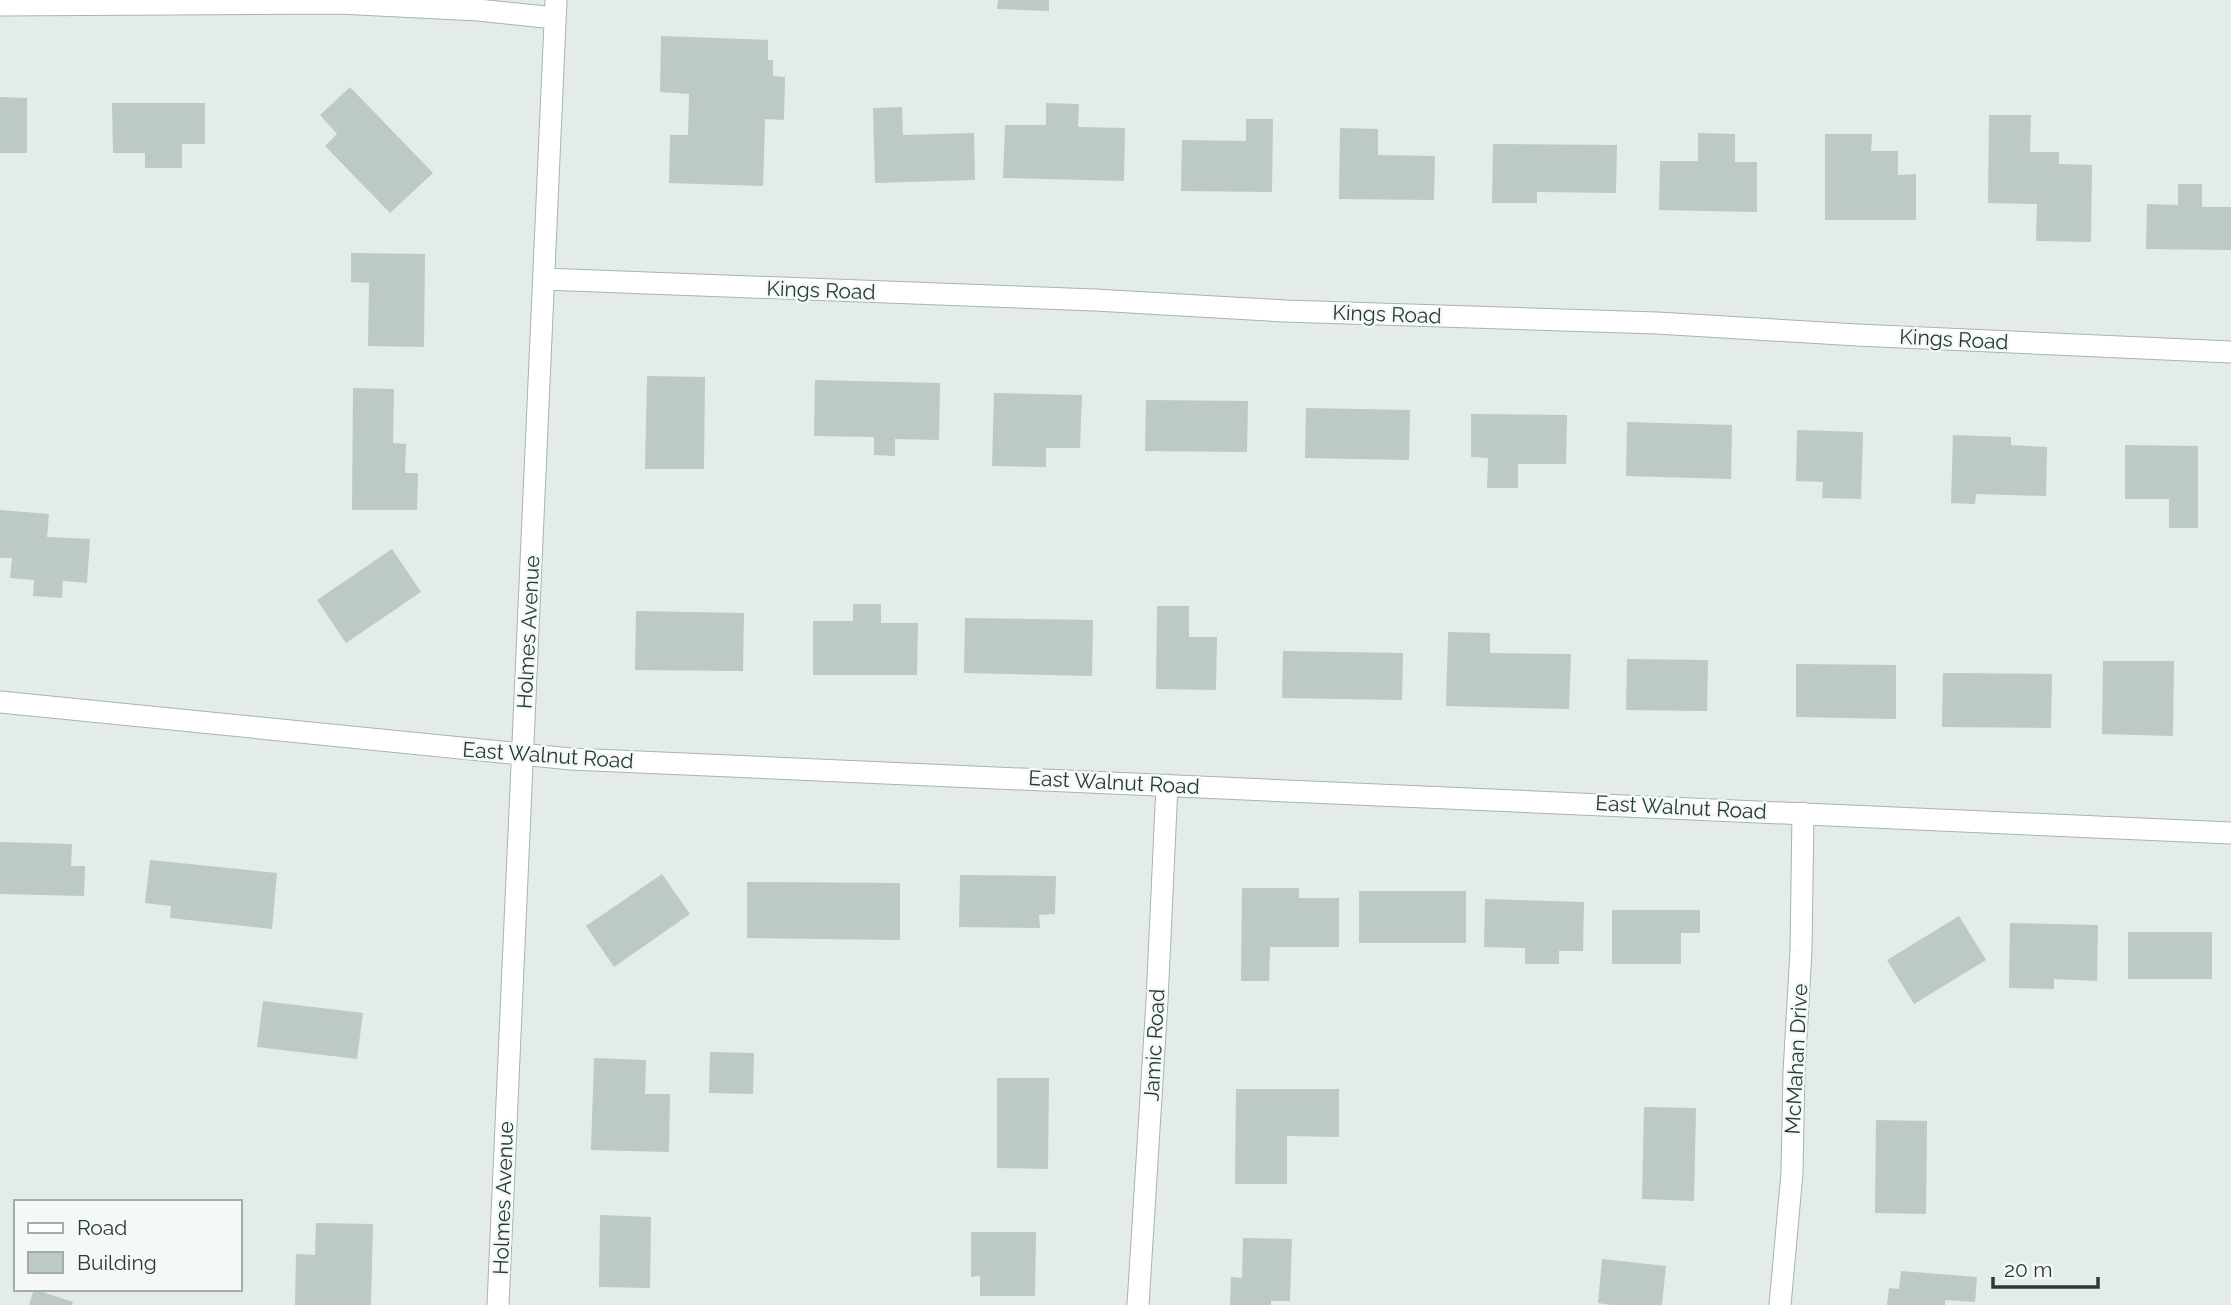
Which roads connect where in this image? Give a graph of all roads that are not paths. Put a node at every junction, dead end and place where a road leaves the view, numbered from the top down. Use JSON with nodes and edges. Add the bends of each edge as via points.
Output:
{"nodes":[{"id":1,"x":0,"y":5,"type":"edge"},
{"id":2,"x":555,"y":9,"type":"edge"},
{"id":3,"x":544,"y":279,"type":"junction"},
{"id":4,"x":2231,"y":352,"type":"edge"},
{"id":5,"x":0,"y":702,"type":"edge"},
{"id":6,"x":522,"y":755,"type":"junction"},
{"id":7,"x":1167,"y":785,"type":"junction"},
{"id":8,"x":1803,"y":813,"type":"junction"},
{"id":9,"x":2231,"y":833,"type":"edge"},
{"id":10,"x":498,"y":1305,"type":"edge"},
{"id":11,"x":1138,"y":1305,"type":"edge"},
{"id":12,"x":1780,"y":1305,"type":"edge"}],
"edges":[{"from":1,"to":2,"type":"street","via":[[339,3]]},
{"from":2,"to":3,"type":"street","name":"Holmes Avenue"},
{"from":3,"to":4,"type":"street","name":"Kings Road","via":[[1657,323]]},
{"from":3,"to":6,"type":"street","name":"Holmes Avenue"},
{"from":5,"to":6,"type":"street","name":"East Walnut Road"},
{"from":6,"to":7,"type":"street","name":"East Walnut Road"},
{"from":6,"to":10,"type":"street","name":"Holmes Avenue"},
{"from":7,"to":8,"type":"street","name":"East Walnut Road"},
{"from":7,"to":11,"type":"street","name":"Jamic Road"},
{"from":8,"to":9,"type":"street","name":"East Walnut Road"},
{"from":8,"to":12,"type":"street","name":"McMahan Drive","via":[[1792,1173]]}]}
